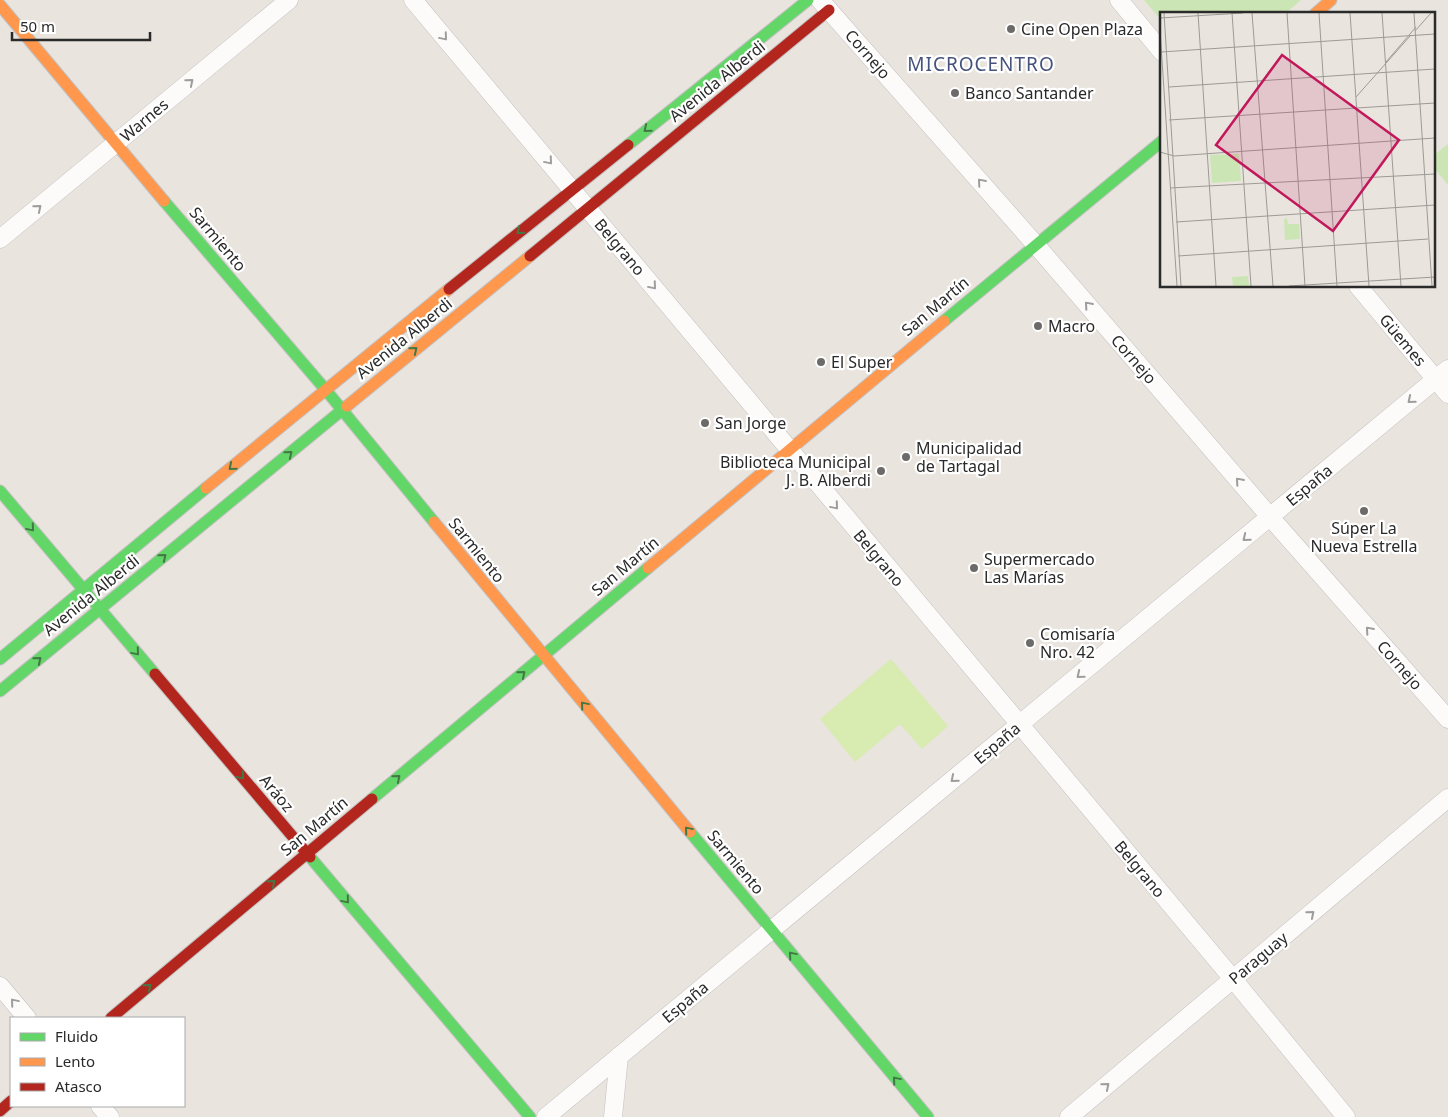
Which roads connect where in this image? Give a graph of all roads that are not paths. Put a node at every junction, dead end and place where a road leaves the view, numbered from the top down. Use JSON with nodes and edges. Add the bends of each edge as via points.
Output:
{"nodes":[{"id":1,"x":289,"y":0,"type":"edge"},
{"id":2,"x":413,"y":0,"type":"edge"},
{"id":3,"x":808,"y":0,"type":"edge"},
{"id":4,"x":1119,"y":0,"type":"edge"},
{"id":5,"x":1331,"y":0,"type":"edge"},
{"id":6,"x":830,"y":3,"type":"edge"},
{"id":7,"x":0,"y":5,"type":"edge"},
{"id":8,"x":1317,"y":12,"type":"edge"},
{"id":9,"x":1160,"y":50,"type":"edge"},
{"id":10,"x":1160,"y":143,"type":"edge"},
{"id":11,"x":116,"y":144,"type":"junction"},
{"id":12,"x":572,"y":188,"type":"junction"},
{"id":13,"x":588,"y":208,"type":"junction"},
{"id":14,"x":0,"y":239,"type":"edge"},
{"id":15,"x":1035,"y":244,"type":"junction"},
{"id":16,"x":1360,"y":288,"type":"edge"},
{"id":17,"x":1442,"y":374,"type":"edge"},
{"id":18,"x":325,"y":389,"type":"junction"},
{"id":19,"x":1448,"y":394,"type":"edge"},
{"id":20,"x":342,"y":410,"type":"junction"},
{"id":21,"x":789,"y":450,"type":"junction"},
{"id":22,"x":0,"y":490,"type":"edge"},
{"id":23,"x":1270,"y":518,"type":"junction"},
{"id":24,"x":84,"y":591,"type":"junction"},
{"id":25,"x":99,"y":609,"type":"junction"},
{"id":26,"x":543,"y":656,"type":"junction"},
{"id":27,"x":0,"y":659,"type":"edge"},
{"id":28,"x":0,"y":691,"type":"edge"},
{"id":29,"x":1448,"y":719,"type":"edge"},
{"id":30,"x":1019,"y":725,"type":"junction"},
{"id":31,"x":1448,"y":798,"type":"edge"},
{"id":32,"x":307,"y":853,"type":"junction"},
{"id":33,"x":772,"y":930,"type":"junction"},
{"id":34,"x":1233,"y":980,"type":"junction"},
{"id":35,"x":0,"y":986,"type":"edge"},
{"id":36,"x":26,"y":1017,"type":"edge"},
{"id":37,"x":111,"y":1017,"type":"edge"},
{"id":38,"x":619,"y":1056,"type":"junction"},
{"id":39,"x":10,"y":1102,"type":"edge"},
{"id":40,"x":101,"y":1107,"type":"edge"},
{"id":41,"x":0,"y":1111,"type":"edge"},
{"id":42,"x":110,"y":1117,"type":"edge"},
{"id":43,"x":530,"y":1117,"type":"edge"},
{"id":44,"x":546,"y":1117,"type":"edge"},
{"id":45,"x":613,"y":1117,"type":"edge"},
{"id":46,"x":928,"y":1117,"type":"edge"},
{"id":47,"x":1069,"y":1117,"type":"edge"},
{"id":48,"x":1346,"y":1117,"type":"edge"}],
"edges":[{"from":11,"to":1,"type":"street","name":"Warnes","one_way":true},
{"from":2,"to":12,"type":"street","name":"Belgrano","one_way":true},
{"from":3,"to":12,"type":"street","name":"Avenida Alberdi","one_way":true},
{"from":4,"to":9,"type":"street"},
{"from":5,"to":8,"type":"street"},
{"from":6,"to":13,"type":"street","name":"Avenida Alberdi"},
{"from":15,"to":6,"type":"street","name":"Cornejo","one_way":true},
{"from":7,"to":11,"type":"street","name":"Sarmiento"},
{"from":10,"to":15,"type":"street","name":"San Martín"},
{"from":14,"to":11,"type":"street","name":"Warnes","one_way":true},
{"from":11,"to":18,"type":"street","name":"Sarmiento"},
{"from":12,"to":13,"type":"street","name":"Belgrano"},
{"from":12,"to":18,"type":"street","name":"Avenida Alberdi","one_way":true},
{"from":20,"to":13,"type":"street","name":"Avenida Alberdi","one_way":true},
{"from":13,"to":21,"type":"street","name":"Belgrano","one_way":true},
{"from":15,"to":21,"type":"street","name":"San Martín"},
{"from":23,"to":15,"type":"street","name":"Cornejo","one_way":true},
{"from":16,"to":17,"type":"street","name":"Güemes"},
{"from":17,"to":19,"type":"street","name":"Güemes"},
{"from":17,"to":23,"type":"street","name":"España","one_way":true},
{"from":18,"to":20,"type":"street","name":"Sarmiento"},
{"from":18,"to":24,"type":"street","name":"Avenida Alberdi","one_way":true},
{"from":25,"to":20,"type":"street","name":"Avenida Alberdi","one_way":true},
{"from":20,"to":26,"type":"street","name":"Sarmiento"},
{"from":21,"to":26,"type":"street","name":"San Martín"},
{"from":21,"to":30,"type":"street","name":"Belgrano","one_way":true},
{"from":22,"to":24,"type":"street","name":"Aráoz","one_way":true},
{"from":29,"to":23,"type":"street","name":"Cornejo","one_way":true},
{"from":23,"to":30,"type":"street","name":"España","one_way":true},
{"from":24,"to":25,"type":"street","name":"Aráoz"},
{"from":24,"to":27,"type":"street","name":"Avenida Alberdi"},
{"from":28,"to":25,"type":"street","name":"Avenida Alberdi","one_way":true},
{"from":25,"to":32,"type":"street","name":"Aráoz","one_way":true},
{"from":32,"to":26,"type":"street","name":"San Martín","one_way":true},
{"from":33,"to":26,"type":"street","name":"Sarmiento","one_way":true},
{"from":30,"to":33,"type":"street","name":"España","one_way":true},
{"from":30,"to":34,"type":"street","name":"Belgrano"},
{"from":34,"to":31,"type":"street","name":"Paraguay","one_way":true},
{"from":37,"to":32,"type":"street","name":"San Martín","one_way":true},
{"from":32,"to":43,"type":"street","name":"Aráoz","one_way":true},
{"from":33,"to":38,"type":"street","name":"España"},
{"from":46,"to":33,"type":"street","name":"Sarmiento","one_way":true},
{"from":47,"to":34,"type":"street","name":"Paraguay","one_way":true},
{"from":34,"to":48,"type":"street","name":"Belgrano"},
{"from":36,"to":35,"type":"street","one_way":true},
{"from":38,"to":44,"type":"street","name":"España"},
{"from":38,"to":45,"type":"street"},
{"from":39,"to":41,"type":"street"},
{"from":40,"to":42,"type":"street"}]}
